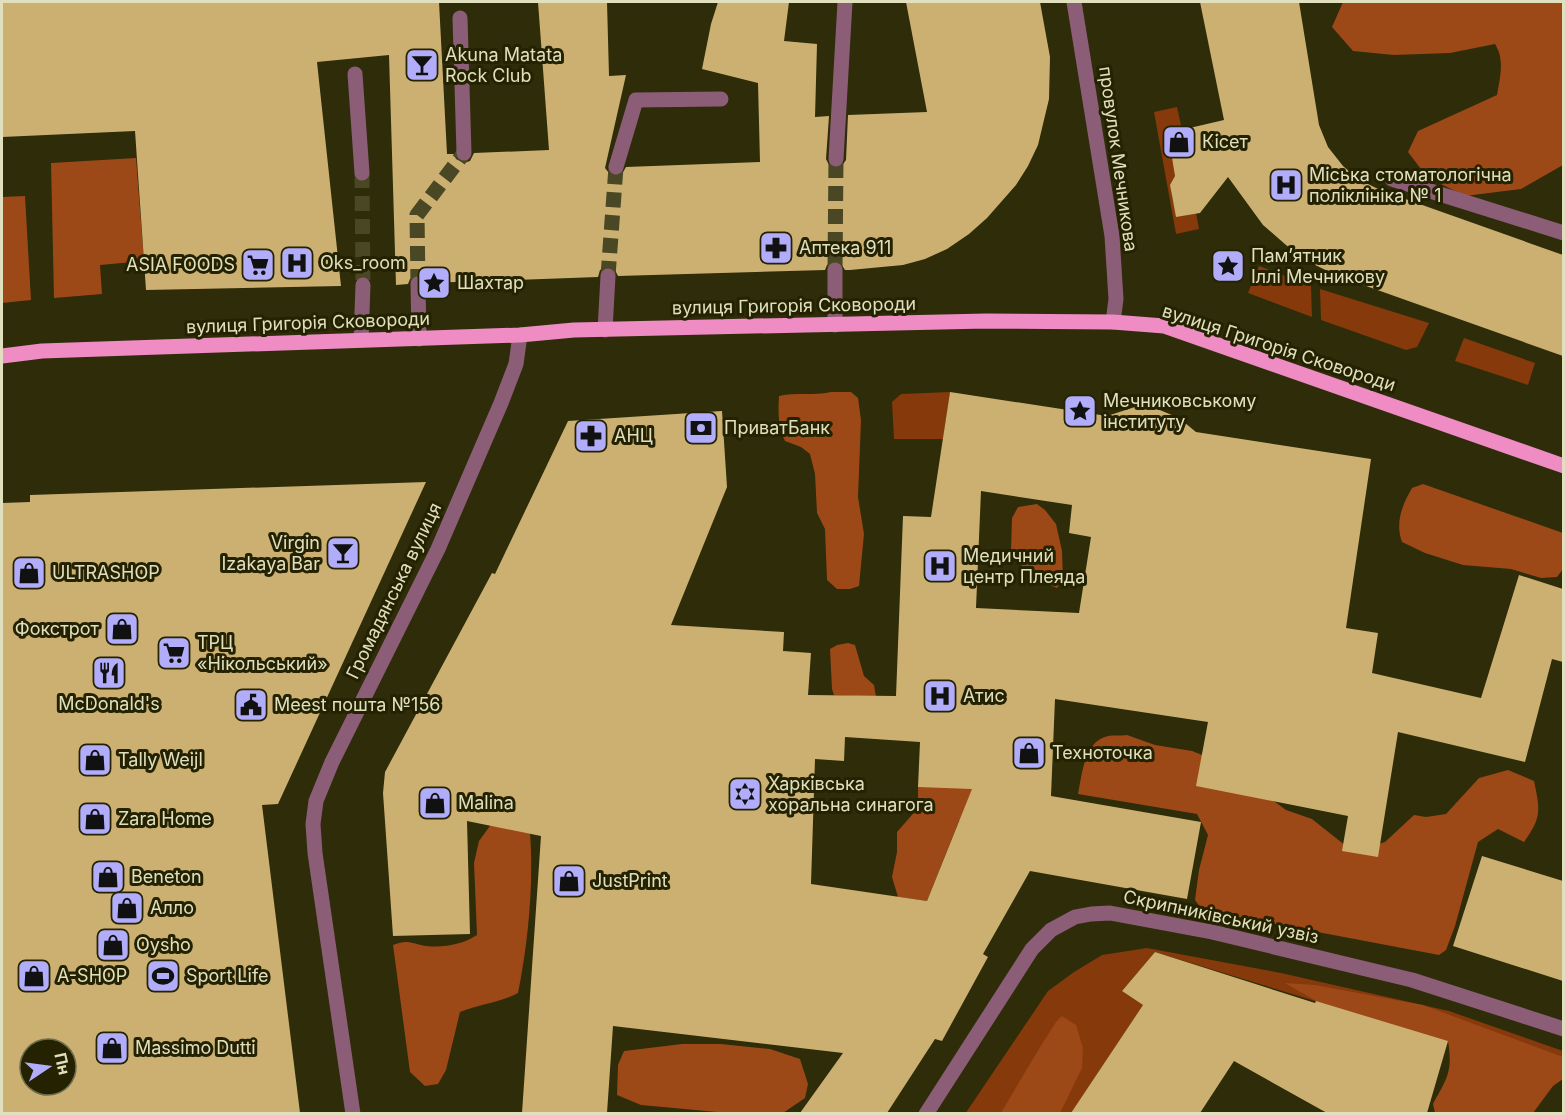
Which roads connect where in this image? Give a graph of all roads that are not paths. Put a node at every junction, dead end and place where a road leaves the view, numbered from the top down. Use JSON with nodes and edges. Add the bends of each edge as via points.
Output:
{"nodes":[{"id":1,"x":845,"y":2,"type":"edge"},
{"id":2,"x":1074,"y":2,"type":"edge"},
{"id":3,"x":460,"y":18,"type":"dead end"},
{"id":4,"x":355,"y":75,"type":"dead end"},
{"id":5,"x":721,"y":99,"type":"dead end"},
{"id":6,"x":464,"y":153,"type":"tunnel mouth"},
{"id":7,"x":836,"y":159,"type":"tunnel mouth"},
{"id":8,"x":616,"y":167,"type":"tunnel mouth"},
{"id":9,"x":362,"y":173,"type":"tunnel mouth"},
{"id":10,"x":1392,"y":179,"type":"dead end"},
{"id":11,"x":1563,"y":233,"type":"edge"},
{"id":12,"x":835,"y":270,"type":"tunnel mouth"},
{"id":13,"x":608,"y":276,"type":"tunnel mouth"},
{"id":14,"x":418,"y":284,"type":"tunnel mouth"},
{"id":15,"x":363,"y":285,"type":"tunnel mouth"},
{"id":16,"x":1113,"y":322,"type":"junction"},
{"id":17,"x":835,"y":325,"type":"junction"},
{"id":18,"x":605,"y":330,"type":"junction"},
{"id":19,"x":520,"y":335,"type":"junction"},
{"id":20,"x":419,"y":339,"type":"junction"},
{"id":21,"x":361,"y":340,"type":"junction"},
{"id":22,"x":2,"y":356,"type":"edge"},
{"id":23,"x":1563,"y":466,"type":"edge"},
{"id":24,"x":1563,"y":1029,"type":"edge"},
{"id":25,"x":352,"y":1113,"type":"edge"},
{"id":26,"x":926,"y":1113,"type":"edge"}],
"edges":[{"from":1,"to":7,"type":"street"},
{"from":2,"to":16,"type":"street","name":"провулок Мечникова","via":[[1112,236],[1116,299]]},
{"from":3,"to":6,"type":"street"},
{"from":4,"to":9,"type":"street"},
{"from":5,"to":8,"type":"street","via":[[636,100]]},
{"from":10,"to":11,"type":"street"},
{"from":12,"to":17,"type":"street"},
{"from":13,"to":18,"type":"street"},
{"from":14,"to":20,"type":"street"},
{"from":15,"to":21,"type":"street"},
{"from":16,"to":17,"type":"main road","name":"вулиця Григорія Сковороди"},
{"from":16,"to":23,"type":"main road","name":"вулиця Григорія Сковороди","via":[[1164,326]]},
{"from":17,"to":18,"type":"main road","name":"вулиця Григорія Сковороди"},
{"from":18,"to":19,"type":"main road","name":"вулиця Григорія Сковороди"},
{"from":19,"to":20,"type":"main road","name":"вулиця Григорія Сковороди"},
{"from":19,"to":25,"type":"street","name":"Громадянська вулиця","via":[[509,384],[438,549],[316,801],[315,853]]},
{"from":20,"to":21,"type":"main road","name":"вулиця Григорія Сковороди"},
{"from":21,"to":22,"type":"main road","name":"вулиця Григорія Сковороди","via":[[42,351]]},
{"from":24,"to":26,"type":"street","name":"Скрипниківський узвіз","via":[[1412,980],[1212,932],[1091,914],[1075,917],[1051,930],[1032,949]]}]}
